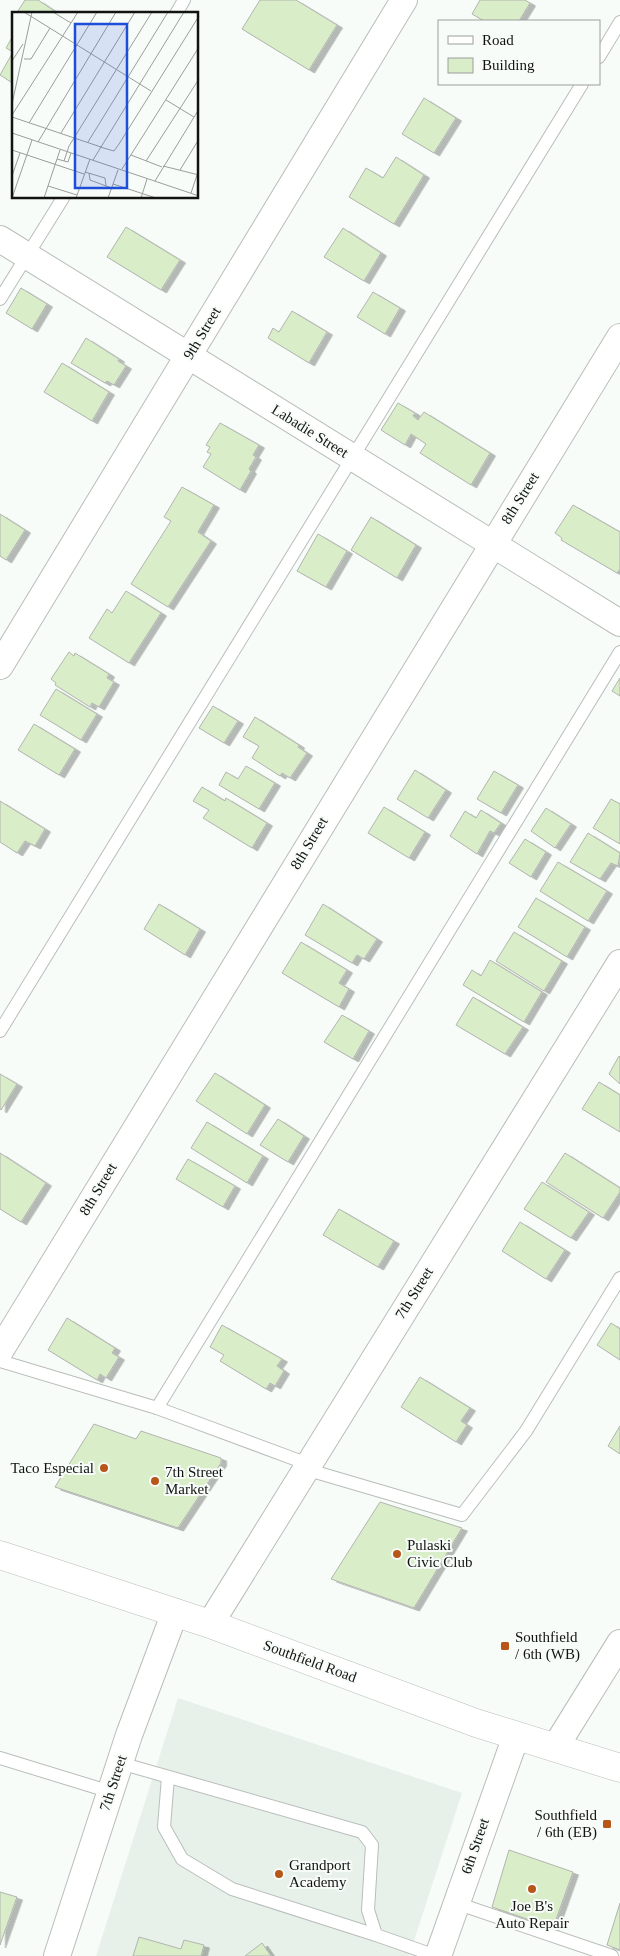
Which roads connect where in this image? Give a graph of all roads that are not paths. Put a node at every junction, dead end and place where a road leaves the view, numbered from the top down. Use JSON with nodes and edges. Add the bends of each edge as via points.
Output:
{"nodes":[{"id":1,"x":184,"y":0,"type":"edge"},
{"id":2,"x":404,"y":0,"type":"edge"},
{"id":3,"x":177,"y":12,"type":"edge"},
{"id":4,"x":620,"y":22,"type":"edge"},
{"id":5,"x":600,"y":55,"type":"edge"},
{"id":6,"x":581,"y":85,"type":"edge"},
{"id":7,"x":61,"y":199,"type":"edge"},
{"id":8,"x":0,"y":239,"type":"edge"},
{"id":9,"x":27,"y":255,"type":"junction"},
{"id":10,"x":0,"y":299,"type":"edge"},
{"id":11,"x":620,"y":337,"type":"edge"},
{"id":12,"x":188,"y":355,"type":"junction"},
{"id":13,"x":354,"y":458,"type":"junction"},
{"id":14,"x":492,"y":544,"type":"junction"},
{"id":15,"x":620,"y":623,"type":"edge"},
{"id":16,"x":620,"y":652,"type":"edge"},
{"id":17,"x":0,"y":666,"type":"edge"},
{"id":18,"x":620,"y":962,"type":"edge"},
{"id":19,"x":0,"y":1031,"type":"edge"},
{"id":20,"x":620,"y":1278,"type":"edge"},
{"id":21,"x":0,"y":1351,"type":"edge"},
{"id":22,"x":0,"y":1361,"type":"edge"},
{"id":23,"x":157,"y":1408,"type":"junction"},
{"id":24,"x":307,"y":1466,"type":"junction"},
{"id":25,"x":0,"y":1555,"type":"edge"},
{"id":26,"x":174,"y":1612,"type":"junction"},
{"id":27,"x":210,"y":1624,"type":"junction"},
{"id":28,"x":620,"y":1643,"type":"edge"},
{"id":29,"x":516,"y":1736,"type":"junction"},
{"id":30,"x":556,"y":1746,"type":"junction"},
{"id":31,"x":0,"y":1758,"type":"edge"},
{"id":32,"x":120,"y":1763,"type":"junction"},
{"id":33,"x":620,"y":1768,"type":"edge"},
{"id":34,"x":168,"y":1777,"type":"junction"},
{"id":35,"x":111,"y":1792,"type":"junction"},
{"id":36,"x":456,"y":1903,"type":"junction"},
{"id":37,"x":376,"y":1935,"type":"junction"},
{"id":38,"x":57,"y":1956,"type":"edge"},
{"id":39,"x":437,"y":1956,"type":"edge"},
{"id":40,"x":612,"y":1956,"type":"edge"}],
"edges":[{"from":1,"to":3,"type":"lane"},
{"from":2,"to":12,"type":"street","name":"9th Street"},
{"from":4,"to":5,"type":"lane"},
{"from":6,"to":13,"type":"lane"},
{"from":7,"to":9,"type":"lane"},
{"from":8,"to":9,"type":"street","name":"Labadie Street"},
{"from":9,"to":10,"type":"lane"},
{"from":9,"to":12,"type":"street","name":"Labadie Street"},
{"from":11,"to":14,"type":"street","name":"8th Street"},
{"from":12,"to":13,"type":"street","name":"Labadie Street"},
{"from":12,"to":17,"type":"street","name":"9th Street"},
{"from":13,"to":14,"type":"street","name":"Labadie Street"},
{"from":13,"to":19,"type":"lane"},
{"from":14,"to":15,"type":"street","name":"Labadie Street"},
{"from":14,"to":21,"type":"street","name":"8th Street"},
{"from":16,"to":23,"type":"lane"},
{"from":18,"to":24,"type":"street","name":"7th Street"},
{"from":20,"to":24,"type":"lane","via":[[526,1431],[462,1516]]},
{"from":22,"to":23,"type":"lane"},
{"from":23,"to":24,"type":"lane"},
{"from":24,"to":27,"type":"street","name":"7th Street"},
{"from":25,"to":26,"type":"main road","name":"Southfield Road"},
{"from":26,"to":27,"type":"main road","name":"Southfield Road"},
{"from":26,"to":32,"type":"street","name":"7th Street"},
{"from":27,"to":29,"type":"main road","name":"Southfield Road"},
{"from":28,"to":30,"type":"street"},
{"from":29,"to":30,"type":"main road","name":"Southfield Road"},
{"from":29,"to":36,"type":"street","name":"6th Street"},
{"from":30,"to":33,"type":"main road","name":"Southfield Road"},
{"from":31,"to":35,"type":"lane"},
{"from":32,"to":34,"type":"lane"},
{"from":32,"to":35,"type":"street","name":"7th Street"},
{"from":34,"to":37,"type":"lane","via":[[164,1827],[182,1859],[232,1889]]},
{"from":34,"to":37,"type":"lane","via":[[362,1832],[372,1845],[368,1910]]},
{"from":35,"to":38,"type":"street","name":"7th Street"},
{"from":36,"to":39,"type":"street","name":"6th Street"},
{"from":36,"to":40,"type":"lane"},
{"from":37,"to":39,"type":"lane"}]}
